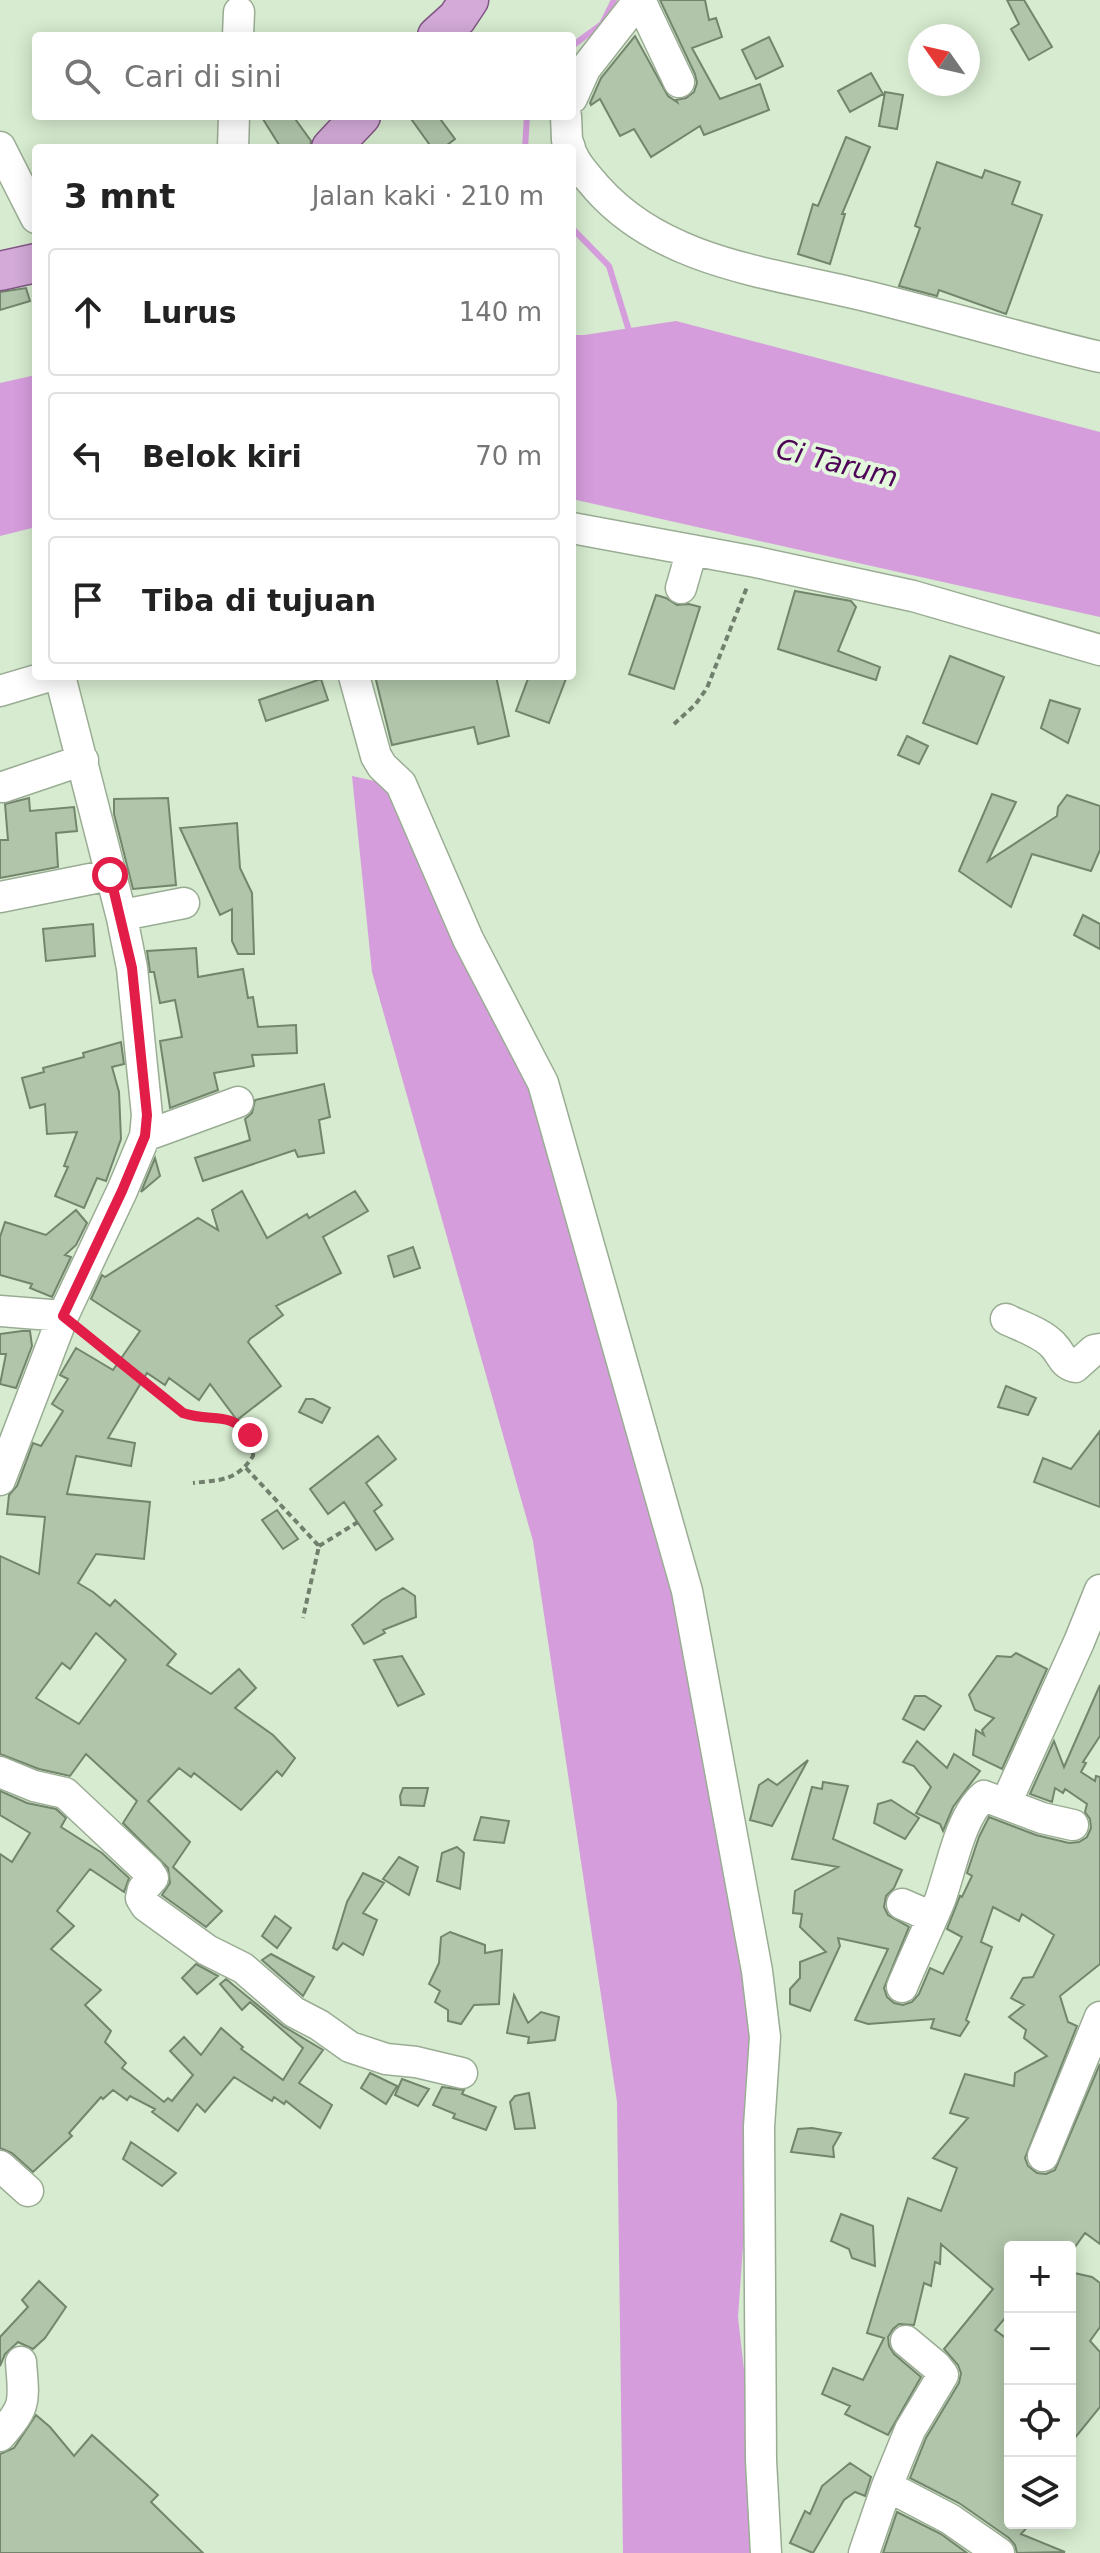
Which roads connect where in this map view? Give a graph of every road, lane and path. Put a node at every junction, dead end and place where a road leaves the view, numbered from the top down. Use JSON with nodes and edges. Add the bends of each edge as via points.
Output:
{"nodes":[{"id":1,"x":469,"y":0,"type":"edge"},
{"id":2,"x":639,"y":0,"type":"edge"},
{"id":3,"x":441,"y":32,"type":"edge"},
{"id":4,"x":679,"y":82,"type":"dead end"},
{"id":5,"x":576,"y":89,"type":"edge"},
{"id":6,"x":234,"y":120,"type":"edge"},
{"id":7,"x":357,"y":120,"type":"edge"},
{"id":8,"x":566,"y":120,"type":"edge"},
{"id":9,"x":233,"y":144,"type":"edge"},
{"id":10,"x":335,"y":144,"type":"edge"},
{"id":11,"x":568,"y":144,"type":"edge"},
{"id":12,"x":0,"y":147,"type":"edge"},
{"id":13,"x":576,"y":163,"type":"edge"},
{"id":14,"x":32,"y":210,"type":"edge"},
{"id":15,"x":32,"y":264,"type":"edge"},
{"id":16,"x":0,"y":271,"type":"edge"},
{"id":17,"x":1100,"y":357,"type":"edge"},
{"id":18,"x":576,"y":529,"type":"edge"},
{"id":19,"x":692,"y":550,"type":"junction"},
{"id":20,"x":756,"y":562,"type":"junction"},
{"id":21,"x":681,"y":588,"type":"dead end"},
{"id":22,"x":1100,"y":650,"type":"edge"},
{"id":23,"x":37,"y":680,"type":"edge"},
{"id":24,"x":61,"y":680,"type":"edge"},
{"id":25,"x":355,"y":680,"type":"edge"},
{"id":26,"x":0,"y":691,"type":"edge"},
{"id":27,"x":674,"y":724,"type":"dead end"},
{"id":28,"x":83,"y":760,"type":"junction"},
{"id":29,"x":3,"y":787,"type":"dead end"},
{"id":30,"x":110,"y":875,"type":"junction"},
{"id":31,"x":0,"y":897,"type":"edge"},
{"id":32,"x":184,"y":903,"type":"dead end"},
{"id":33,"x":122,"y":918,"type":"junction"},
{"id":34,"x":238,"y":1102,"type":"dead end"},
{"id":35,"x":145,"y":1136,"type":"junction"},
{"id":36,"x":0,"y":1311,"type":"edge"},
{"id":37,"x":63,"y":1316,"type":"junction"},
{"id":38,"x":1006,"y":1319,"type":"dead end"},
{"id":39,"x":1100,"y":1349,"type":"edge"},
{"id":40,"x":246,"y":1468,"type":"junction"},
{"id":41,"x":0,"y":1480,"type":"edge"},
{"id":42,"x":193,"y":1483,"type":"dead end"},
{"id":43,"x":358,"y":1522,"type":"dead end"},
{"id":44,"x":319,"y":1546,"type":"junction"},
{"id":45,"x":1100,"y":1590,"type":"edge"},
{"id":46,"x":303,"y":1618,"type":"dead end"},
{"id":47,"x":1090,"y":1647,"type":"edge"},
{"id":48,"x":0,"y":1772,"type":"edge"},
{"id":49,"x":1006,"y":1803,"type":"junction"},
{"id":50,"x":1073,"y":1825,"type":"dead end"},
{"id":51,"x":902,"y":1904,"type":"dead end"},
{"id":52,"x":932,"y":1917,"type":"junction"},
{"id":53,"x":902,"y":1987,"type":"dead end"},
{"id":54,"x":1100,"y":2017,"type":"edge"},
{"id":55,"x":462,"y":2073,"type":"dead end"},
{"id":56,"x":1043,"y":2156,"type":"dead end"},
{"id":57,"x":0,"y":2166,"type":"edge"},
{"id":58,"x":28,"y":2191,"type":"dead end"},
{"id":59,"x":906,"y":2341,"type":"dead end"},
{"id":60,"x":21,"y":2362,"type":"dead end"},
{"id":61,"x":0,"y":2436,"type":"edge"},
{"id":62,"x":887,"y":2486,"type":"junction"},
{"id":63,"x":766,"y":2553,"type":"edge"},
{"id":64,"x":864,"y":2553,"type":"edge"},
{"id":65,"x":999,"y":2553,"type":"edge"}],
"edges":[{"from":1,"to":3,"type":"main road"},
{"from":2,"to":4,"type":"street"},
{"from":2,"to":5,"type":"street","via":[[585,69]]},
{"from":6,"to":9,"type":"street"},
{"from":7,"to":10,"type":"main road"},
{"from":8,"to":11,"type":"street"},
{"from":12,"to":14,"type":"street"},
{"from":13,"to":17,"type":"street","via":[[605,197],[644,228],[693,252]]},
{"from":15,"to":16,"type":"main road"},
{"from":18,"to":19,"type":"street"},
{"from":19,"to":20,"type":"street"},
{"from":19,"to":21,"type":"street"},
{"from":20,"to":22,"type":"street","via":[[913,596]]},
{"from":20,"to":27,"type":"path","via":[[707,688]]},
{"from":23,"to":26,"type":"street"},
{"from":24,"to":28,"type":"street"},
{"from":25,"to":63,"type":"street","via":[[376,756],[401,784],[468,939],[543,1083],[687,1591],[765,2037],[759,2127]]},
{"from":28,"to":29,"type":"street"},
{"from":28,"to":30,"type":"street"},
{"from":30,"to":31,"type":"street"},
{"from":30,"to":33,"type":"street"},
{"from":32,"to":33,"type":"street"},
{"from":33,"to":35,"type":"street","via":[[146,1092]]},
{"from":34,"to":35,"type":"street"},
{"from":35,"to":37,"type":"street"},
{"from":36,"to":37,"type":"street"},
{"from":37,"to":40,"type":"path","via":[[183,1413],[238,1422],[253,1447]]},
{"from":37,"to":41,"type":"street"},
{"from":38,"to":39,"type":"street","via":[[1051,1343],[1070,1366]]},
{"from":40,"to":42,"type":"path","via":[[225,1479]]},
{"from":40,"to":44,"type":"path"},
{"from":43,"to":44,"type":"path"},
{"from":44,"to":46,"type":"path"},
{"from":45,"to":47,"type":"street"},
{"from":47,"to":49,"type":"street"},
{"from":48,"to":55,"type":"street","via":[[65,1793],[149,1872],[153,1878],[141,1898],[146,1906],[207,1950],[243,1968],[294,2012],[360,2052]]},
{"from":49,"to":50,"type":"street"},
{"from":49,"to":52,"type":"street","via":[[984,1796],[976,1803]]},
{"from":51,"to":52,"type":"street"},
{"from":52,"to":53,"type":"street"},
{"from":54,"to":56,"type":"street"},
{"from":57,"to":58,"type":"street"},
{"from":59,"to":62,"type":"street","via":[[943,2375],[910,2430]]},
{"from":60,"to":61,"type":"street","via":[[22,2406]]},
{"from":62,"to":64,"type":"street"},
{"from":62,"to":65,"type":"street","via":[[950,2519]]}]}
